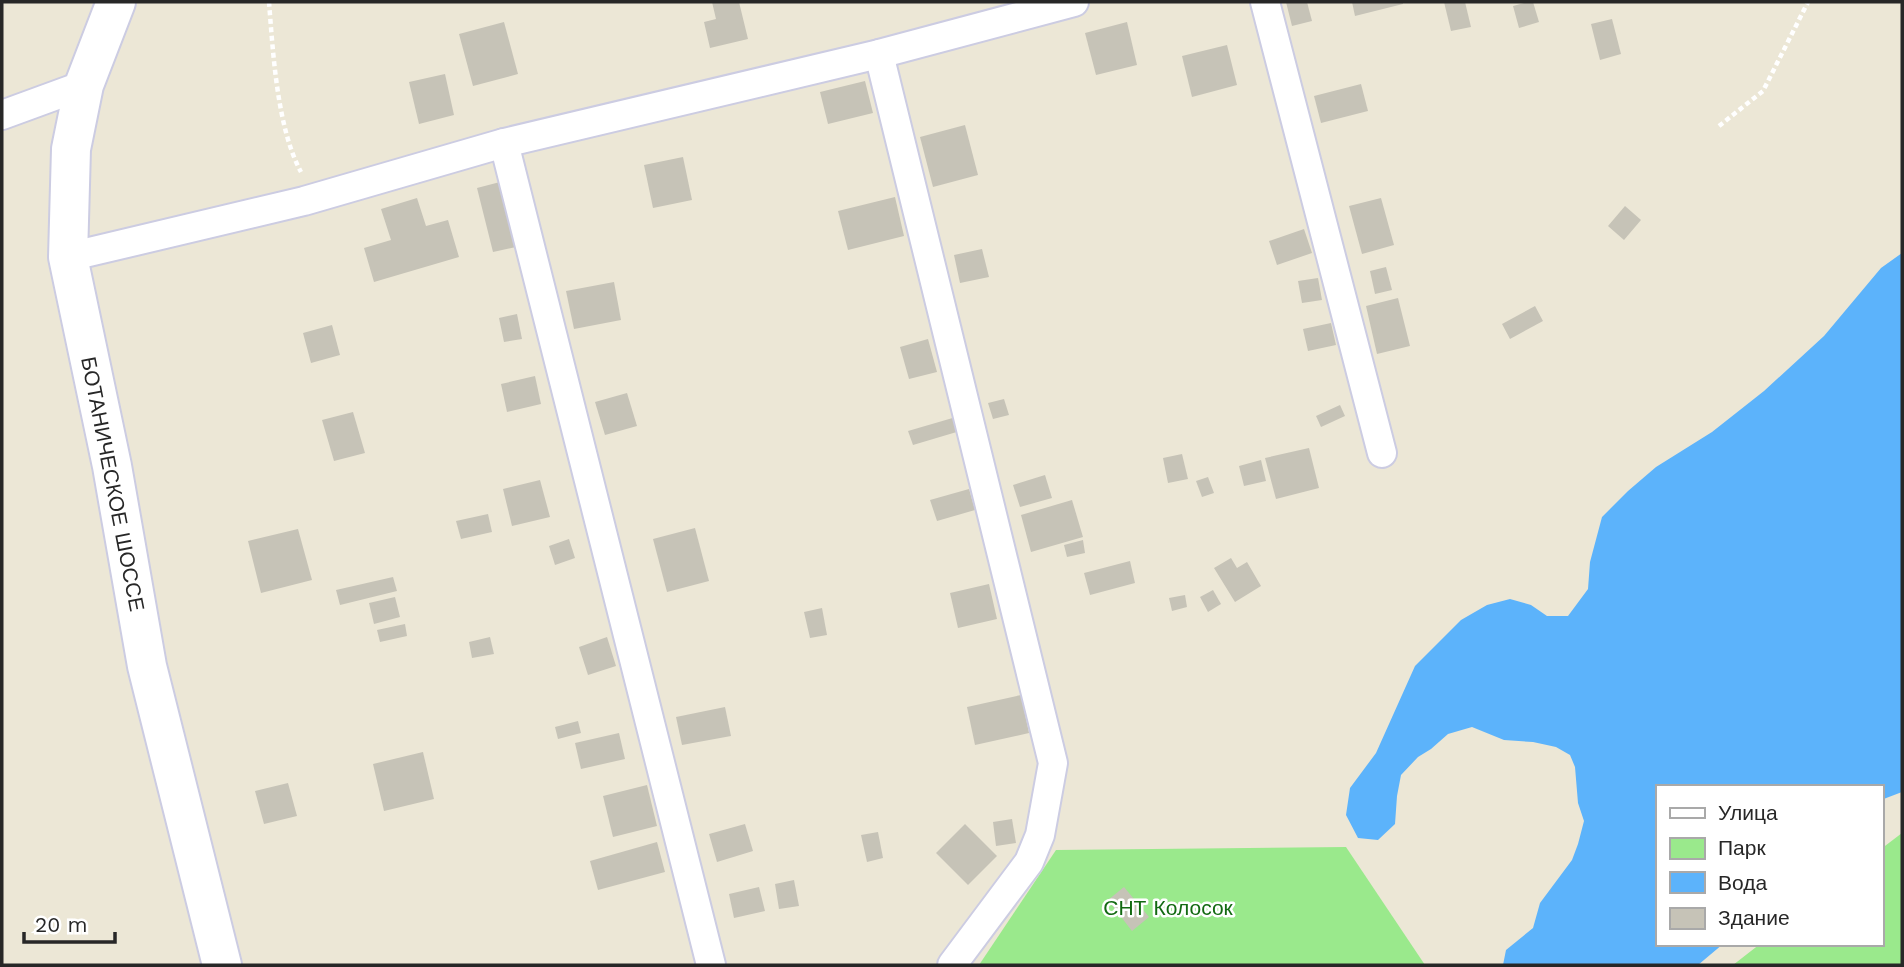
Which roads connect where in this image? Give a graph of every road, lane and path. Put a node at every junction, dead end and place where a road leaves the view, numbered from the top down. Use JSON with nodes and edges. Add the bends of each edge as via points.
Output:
{"nodes":[{"id":1,"x":116,"y":2,"type":"edge"},
{"id":2,"x":269,"y":2,"type":"edge"},
{"id":3,"x":1074,"y":2,"type":"edge"},
{"id":4,"x":1265,"y":2,"type":"edge"},
{"id":5,"x":1808,"y":2,"type":"edge"},
{"id":6,"x":879,"y":54,"type":"junction"},
{"id":7,"x":83,"y":85,"type":"junction"},
{"id":8,"x":2,"y":115,"type":"edge"},
{"id":9,"x":1719,"y":126,"type":"dead end"},
{"id":10,"x":503,"y":143,"type":"junction"},
{"id":11,"x":328,"y":194,"type":"junction"},
{"id":12,"x":68,"y":257,"type":"junction"},
{"id":13,"x":1382,"y":453,"type":"dead end"},
{"id":14,"x":222,"y":965,"type":"edge"},
{"id":15,"x":711,"y":965,"type":"edge"},
{"id":16,"x":951,"y":965,"type":"edge"}],
"edges":[{"from":1,"to":7,"type":"street","name":"БОТАНИЧЕСКОЕ ШОССЕ"},
{"from":2,"to":11,"type":"path","via":[[292,156],[305,179]]},
{"from":3,"to":6,"type":"street"},
{"from":4,"to":13,"type":"street"},
{"from":5,"to":9,"type":"path","via":[[1763,91]]},
{"from":6,"to":10,"type":"street"},
{"from":6,"to":16,"type":"street","via":[[1053,763],[1040,835],[1029,862]]},
{"from":7,"to":8,"type":"street"},
{"from":7,"to":12,"type":"street","name":"БОТАНИЧЕСКОЕ ШОССЕ","via":[[71,149]]},
{"from":10,"to":11,"type":"street"},
{"from":10,"to":15,"type":"street"},
{"from":11,"to":12,"type":"street"},
{"from":12,"to":14,"type":"street","name":"БОТАНИЧЕСКОЕ ШОССЕ","via":[[112,466],[147,666]]}]}
